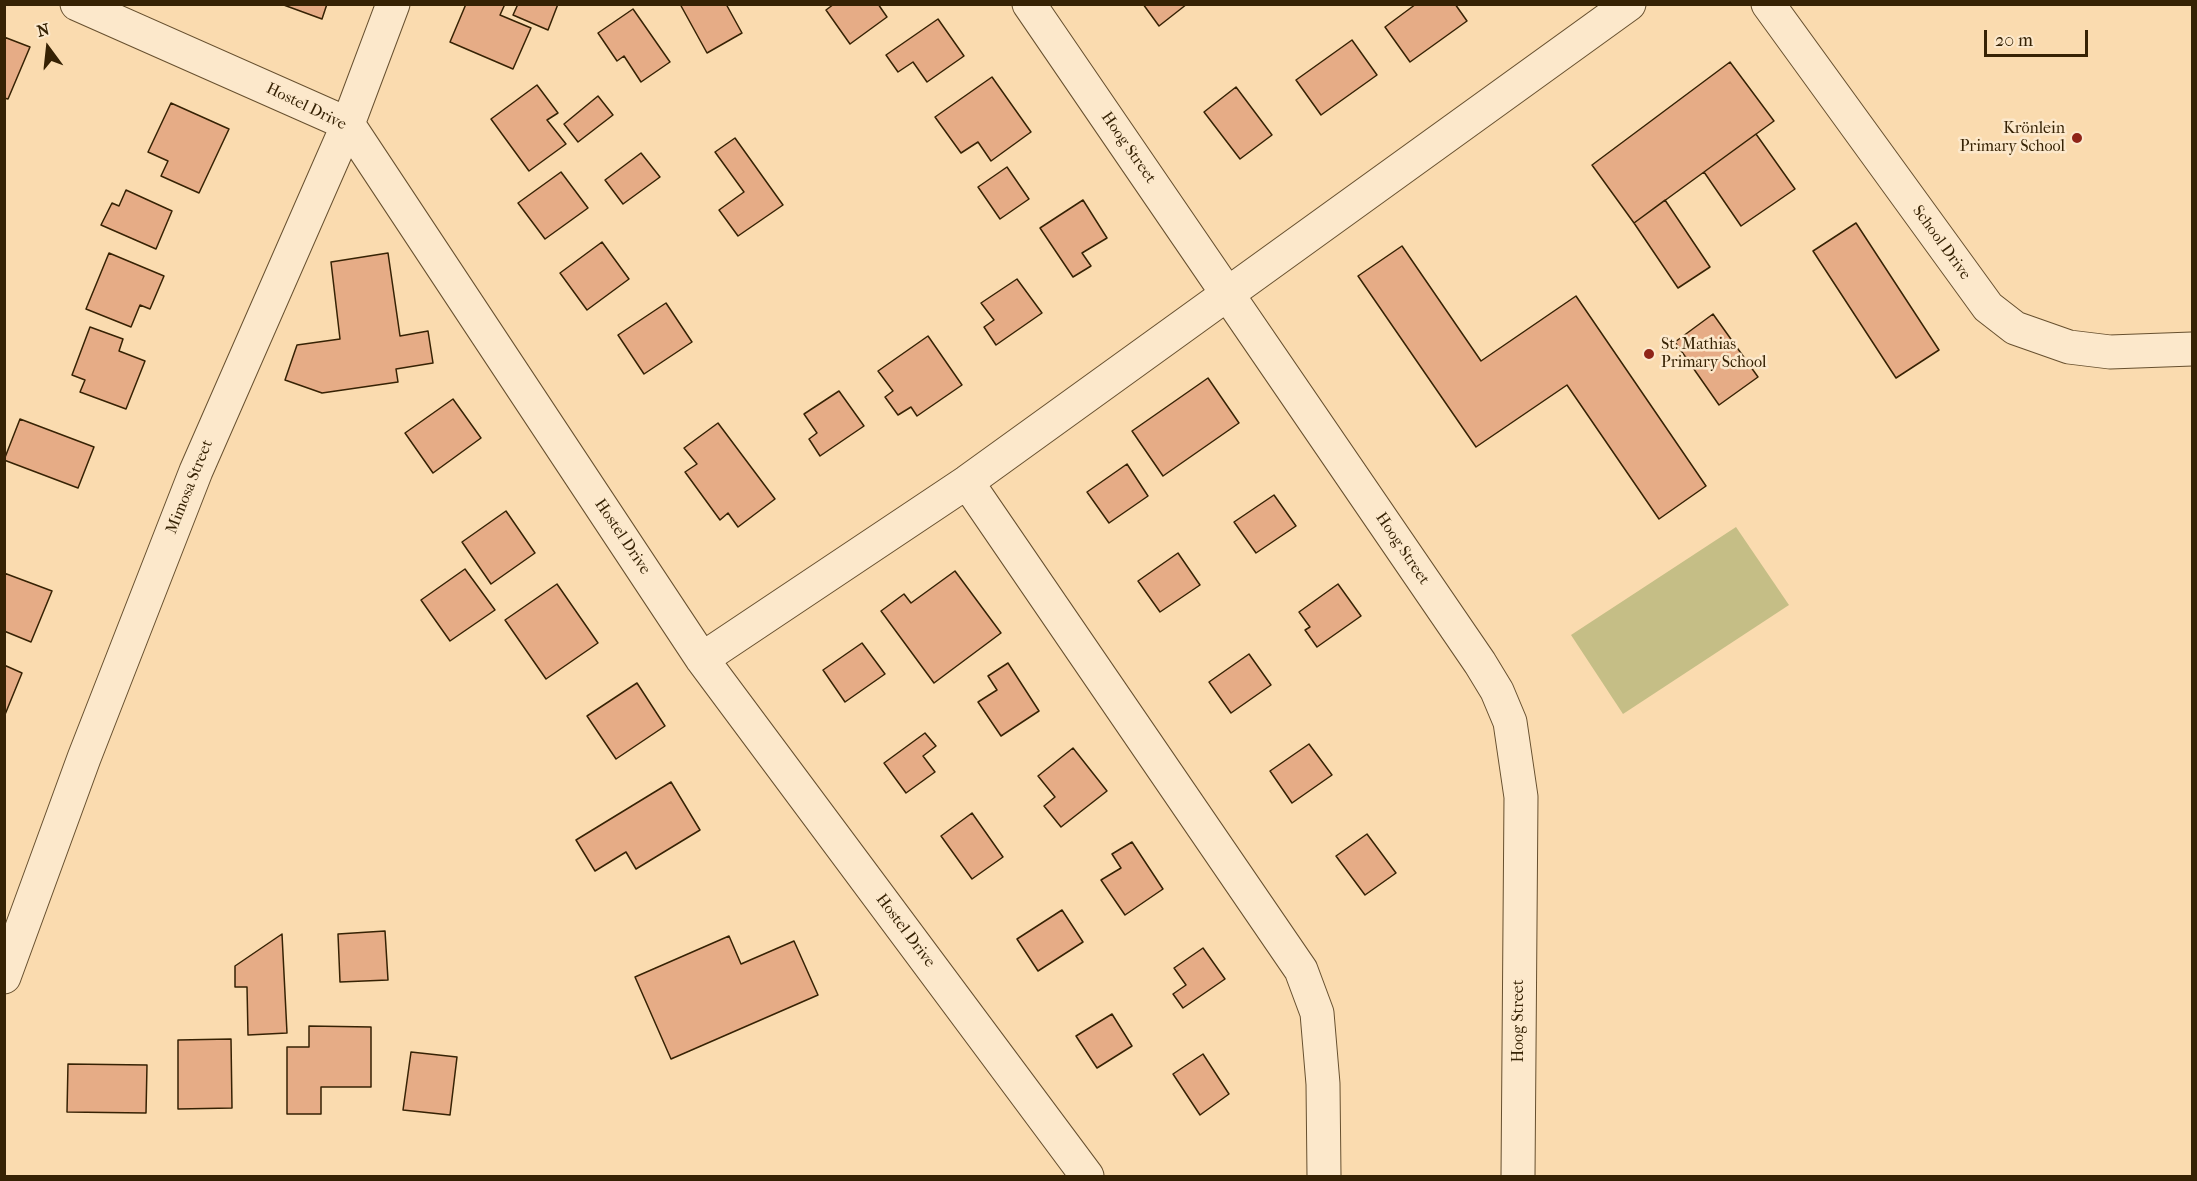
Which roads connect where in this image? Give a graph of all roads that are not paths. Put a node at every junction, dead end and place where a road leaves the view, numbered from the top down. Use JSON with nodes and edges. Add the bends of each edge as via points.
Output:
{"nodes":[{"id":1,"x":77,"y":4,"type":"edge"},
{"id":2,"x":393,"y":4,"type":"edge"},
{"id":3,"x":1029,"y":4,"type":"edge"},
{"id":4,"x":1629,"y":4,"type":"edge"},
{"id":5,"x":1768,"y":4,"type":"edge"},
{"id":6,"x":348,"y":124,"type":"junction"},
{"id":7,"x":1227,"y":292,"type":"junction"},
{"id":8,"x":2193,"y":349,"type":"edge"},
{"id":9,"x":967,"y":482,"type":"junction"},
{"id":10,"x":702,"y":659,"type":"junction"},
{"id":11,"x":4,"y":977,"type":"edge"},
{"id":12,"x":1087,"y":1176,"type":"edge"},
{"id":13,"x":1324,"y":1176,"type":"edge"},
{"id":14,"x":1518,"y":1176,"type":"edge"}],
"edges":[{"from":1,"to":6,"type":"street","name":"Hostel Drive"},
{"from":2,"to":6,"type":"street","name":"Mimosa Street"},
{"from":3,"to":7,"type":"street","name":"Hoog Street"},
{"from":4,"to":7,"type":"street"},
{"from":5,"to":8,"type":"street","name":"School Drive","via":[[1988,307],[2015,328],[2069,347],[2110,352]]},
{"from":6,"to":10,"type":"street","name":"Hostel Drive"},
{"from":6,"to":11,"type":"street","name":"Mimosa Street","via":[[196,471]]},
{"from":7,"to":9,"type":"street"},
{"from":7,"to":14,"type":"street","name":"Hoog Street","via":[[1480,663],[1510,722],[1521,797]]},
{"from":9,"to":10,"type":"street"},
{"from":9,"to":13,"type":"street","via":[[1301,970],[1317,1013]]},
{"from":10,"to":12,"type":"street","name":"Hostel Drive"}]}
